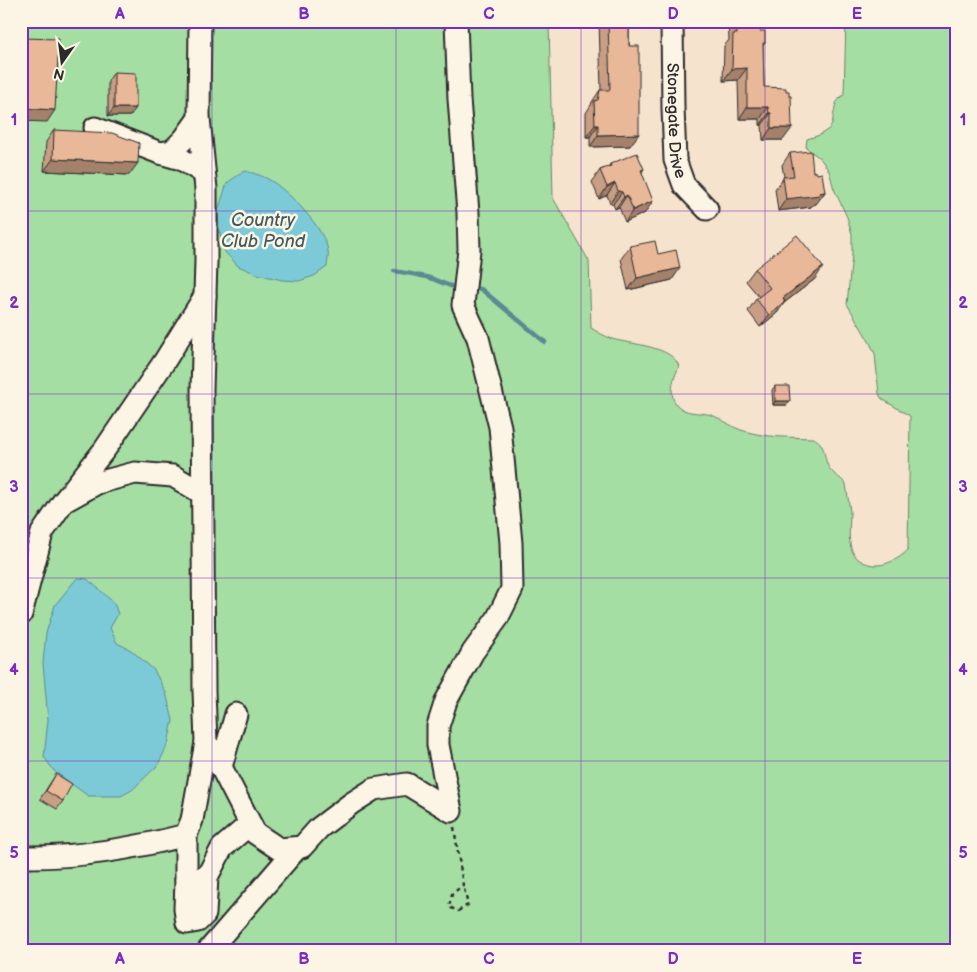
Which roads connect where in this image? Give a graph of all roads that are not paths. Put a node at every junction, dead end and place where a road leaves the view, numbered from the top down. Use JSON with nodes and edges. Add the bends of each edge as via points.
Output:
{"nodes":[{"id":1,"x":200,"y":21,"type":"edge"},
{"id":2,"x":456,"y":21,"type":"edge"},
{"id":3,"x":672,"y":21,"type":"edge"},
{"id":4,"x":199,"y":118,"type":"junction"},
{"id":5,"x":95,"y":128,"type":"dead end"},
{"id":6,"x":160,"y":153,"type":"junction"},
{"id":7,"x":204,"y":173,"type":"junction"},
{"id":8,"x":707,"y":209,"type":"dead end"},
{"id":9,"x":205,"y":296,"type":"junction"},
{"id":10,"x":202,"y":493,"type":"junction"},
{"id":11,"x":64,"y":502,"type":"junction"},
{"id":12,"x":21,"y":614,"type":"edge"},
{"id":13,"x":236,"y":714,"type":"dead end"},
{"id":14,"x":206,"y":742,"type":"junction"},
{"id":15,"x":220,"y":767,"type":"junction"},
{"id":16,"x":250,"y":824,"type":"junction"},
{"id":17,"x":186,"y":835,"type":"junction"},
{"id":18,"x":297,"y":848,"type":"junction"},
{"id":19,"x":21,"y":858,"type":"edge"},
{"id":20,"x":208,"y":951,"type":"edge"}],
"edges":[{"from":1,"to":4,"type":"street"},
{"from":2,"to":18,"type":"street","via":[[469,250],[463,305],[478,338],[500,427],[512,589],[497,620],[472,652],[459,676],[438,726],[438,745],[451,811],[407,784],[374,789]]},
{"from":3,"to":8,"type":"street","name":"Stonegate Drive","via":[[675,160],[684,185]]},
{"from":4,"to":6,"type":"street","via":[[172,150]]},
{"from":4,"to":7,"type":"street"},
{"from":5,"to":6,"type":"street"},
{"from":6,"to":7,"type":"street","via":[[181,158]]},
{"from":7,"to":9,"type":"street"},
{"from":9,"to":10,"type":"street"},
{"from":9,"to":11,"type":"street","via":[[106,449]]},
{"from":10,"to":11,"type":"street","via":[[173,476],[135,473],[97,483]]},
{"from":10,"to":14,"type":"street"},
{"from":11,"to":12,"type":"street","via":[[42,533]]},
{"from":13,"to":15,"type":"street"},
{"from":14,"to":15,"type":"street"},
{"from":14,"to":17,"type":"street","via":[[192,820]]},
{"from":15,"to":16,"type":"street"},
{"from":16,"to":17,"type":"street","via":[[222,848],[197,879]]},
{"from":16,"to":18,"type":"street","via":[[255,833],[279,849]]},
{"from":17,"to":19,"type":"street","via":[[92,854]]},
{"from":18,"to":20,"type":"street"}]}
